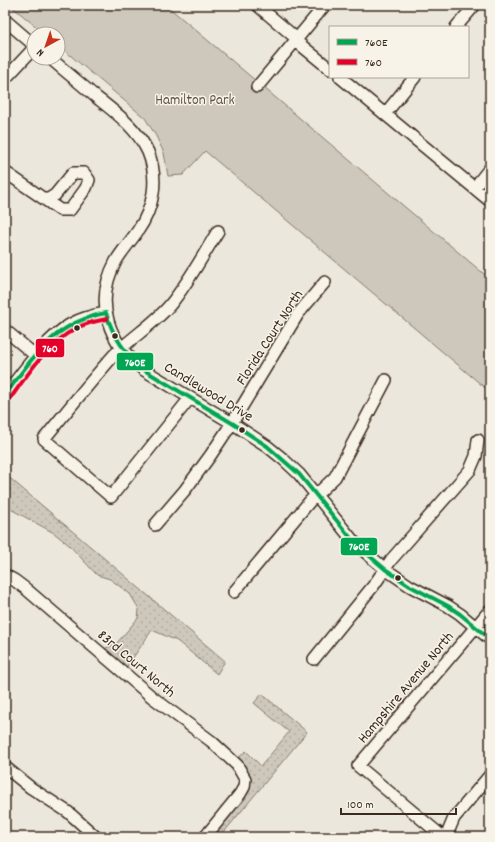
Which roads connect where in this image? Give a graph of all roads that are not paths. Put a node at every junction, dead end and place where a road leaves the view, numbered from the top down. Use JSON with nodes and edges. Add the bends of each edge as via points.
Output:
{"nodes":[{"id":1,"x":257,"y":5,"type":"edge"},
{"id":2,"x":325,"y":5,"type":"edge"},
{"id":3,"x":474,"y":5,"type":"edge"},
{"id":4,"x":5,"y":20,"type":"edge"},
{"id":5,"x":457,"y":26,"type":"edge"},
{"id":6,"x":26,"y":38,"type":"edge"},
{"id":7,"x":296,"y":40,"type":"junction"},
{"id":8,"x":26,"y":57,"type":"edge"},
{"id":9,"x":60,"y":66,"type":"edge"},
{"id":10,"x":329,"y":68,"type":"edge"},
{"id":11,"x":341,"y":78,"type":"edge"},
{"id":12,"x":415,"y":78,"type":"edge"},
{"id":13,"x":5,"y":79,"type":"edge"},
{"id":14,"x":257,"y":87,"type":"dead end"},
{"id":15,"x":385,"y":114,"type":"junction"},
{"id":16,"x":490,"y":168,"type":"edge"},
{"id":17,"x":5,"y":172,"type":"edge"},
{"id":18,"x":474,"y":188,"type":"junction"},
{"id":19,"x":47,"y":200,"type":"dead end"},
{"id":20,"x":490,"y":201,"type":"edge"},
{"id":21,"x":218,"y":231,"type":"dead end"},
{"id":22,"x":325,"y":282,"type":"dead end"},
{"id":23,"x":106,"y":313,"type":"junction"},
{"id":24,"x":5,"y":330,"type":"edge"},
{"id":25,"x":121,"y":349,"type":"junction"},
{"id":26,"x":36,"y":356,"type":"junction"},
{"id":27,"x":386,"y":380,"type":"dead end"},
{"id":28,"x":5,"y":394,"type":"edge"},
{"id":29,"x":190,"y":398,"type":"junction"},
{"id":30,"x":232,"y":423,"type":"junction"},
{"id":31,"x":478,"y":440,"type":"dead end"},
{"id":32,"x":316,"y":494,"type":"junction"},
{"id":33,"x":155,"y":525,"type":"dead end"},
{"id":34,"x":385,"y":569,"type":"junction"},
{"id":35,"x":5,"y":575,"type":"edge"},
{"id":36,"x":234,"y":592,"type":"dead end"},
{"id":37,"x":490,"y":610,"type":"edge"},
{"id":38,"x":475,"y":627,"type":"junction"},
{"id":39,"x":490,"y":639,"type":"edge"},
{"id":40,"x":314,"y":660,"type":"dead end"},
{"id":41,"x":5,"y":766,"type":"edge"},
{"id":42,"x":490,"y":775,"type":"edge"},
{"id":43,"x":96,"y":837,"type":"edge"},
{"id":44,"x":205,"y":837,"type":"edge"},
{"id":45,"x":445,"y":837,"type":"edge"}],
"edges":[{"from":1,"to":7,"type":"street"},
{"from":2,"to":7,"type":"street"},
{"from":3,"to":5,"type":"street"},
{"from":4,"to":6,"type":"street"},
{"from":7,"to":10,"type":"street"},
{"from":7,"to":14,"type":"street"},
{"from":8,"to":13,"type":"street"},
{"from":9,"to":23,"type":"street","name":"Candlewood Drive","via":[[124,120],[143,142],[152,163],[154,190],[151,205],[145,220],[109,275]]},
{"from":11,"to":15,"type":"street"},
{"from":12,"to":15,"type":"street"},
{"from":15,"to":18,"type":"street"},
{"from":16,"to":18,"type":"street"},
{"from":17,"to":19,"type":"street"},
{"from":18,"to":20,"type":"street"},
{"from":21,"to":25,"type":"street","via":[[171,304]]},
{"from":22,"to":30,"type":"street","name":"Florida Court North","via":[[298,314]]},
{"from":23,"to":25,"type":"street","name":"Candlewood Drive"},
{"from":23,"to":26,"type":"street","via":[[69,324]]},
{"from":24,"to":26,"type":"street"},
{"from":25,"to":29,"type":"street","name":"Candlewood Drive","via":[[144,370]]},
{"from":25,"to":29,"type":"street","via":[[44,439],[111,497]]},
{"from":26,"to":28,"type":"street"},
{"from":27,"to":32,"type":"street","via":[[335,477]]},
{"from":29,"to":30,"type":"street","name":"Candlewood Drive"},
{"from":30,"to":32,"type":"street","name":"Candlewood Drive","via":[[283,459]]},
{"from":30,"to":33,"type":"street","name":"Florida Court North","via":[[185,490]]},
{"from":31,"to":34,"type":"street","via":[[476,456],[470,470]]},
{"from":32,"to":34,"type":"street","name":"Candlewood Drive","via":[[354,542]]},
{"from":32,"to":36,"type":"street"},
{"from":34,"to":38,"type":"street","name":"Candlewood Drive","via":[[448,606]]},
{"from":34,"to":40,"type":"street"},
{"from":35,"to":44,"type":"street","name":"83rd Court North","via":[[26,589],[152,697],[211,741],[242,771],[244,787]]},
{"from":37,"to":38,"type":"street","name":"Hampshire Avenue North"},
{"from":38,"to":39,"type":"street","name":"Candlewood Drive"},
{"from":38,"to":45,"type":"street","name":"Hampshire Avenue North","via":[[358,766]]},
{"from":41,"to":43,"type":"street","via":[[31,788],[68,812]]},
{"from":42,"to":45,"type":"street","via":[[454,818]]}]}
